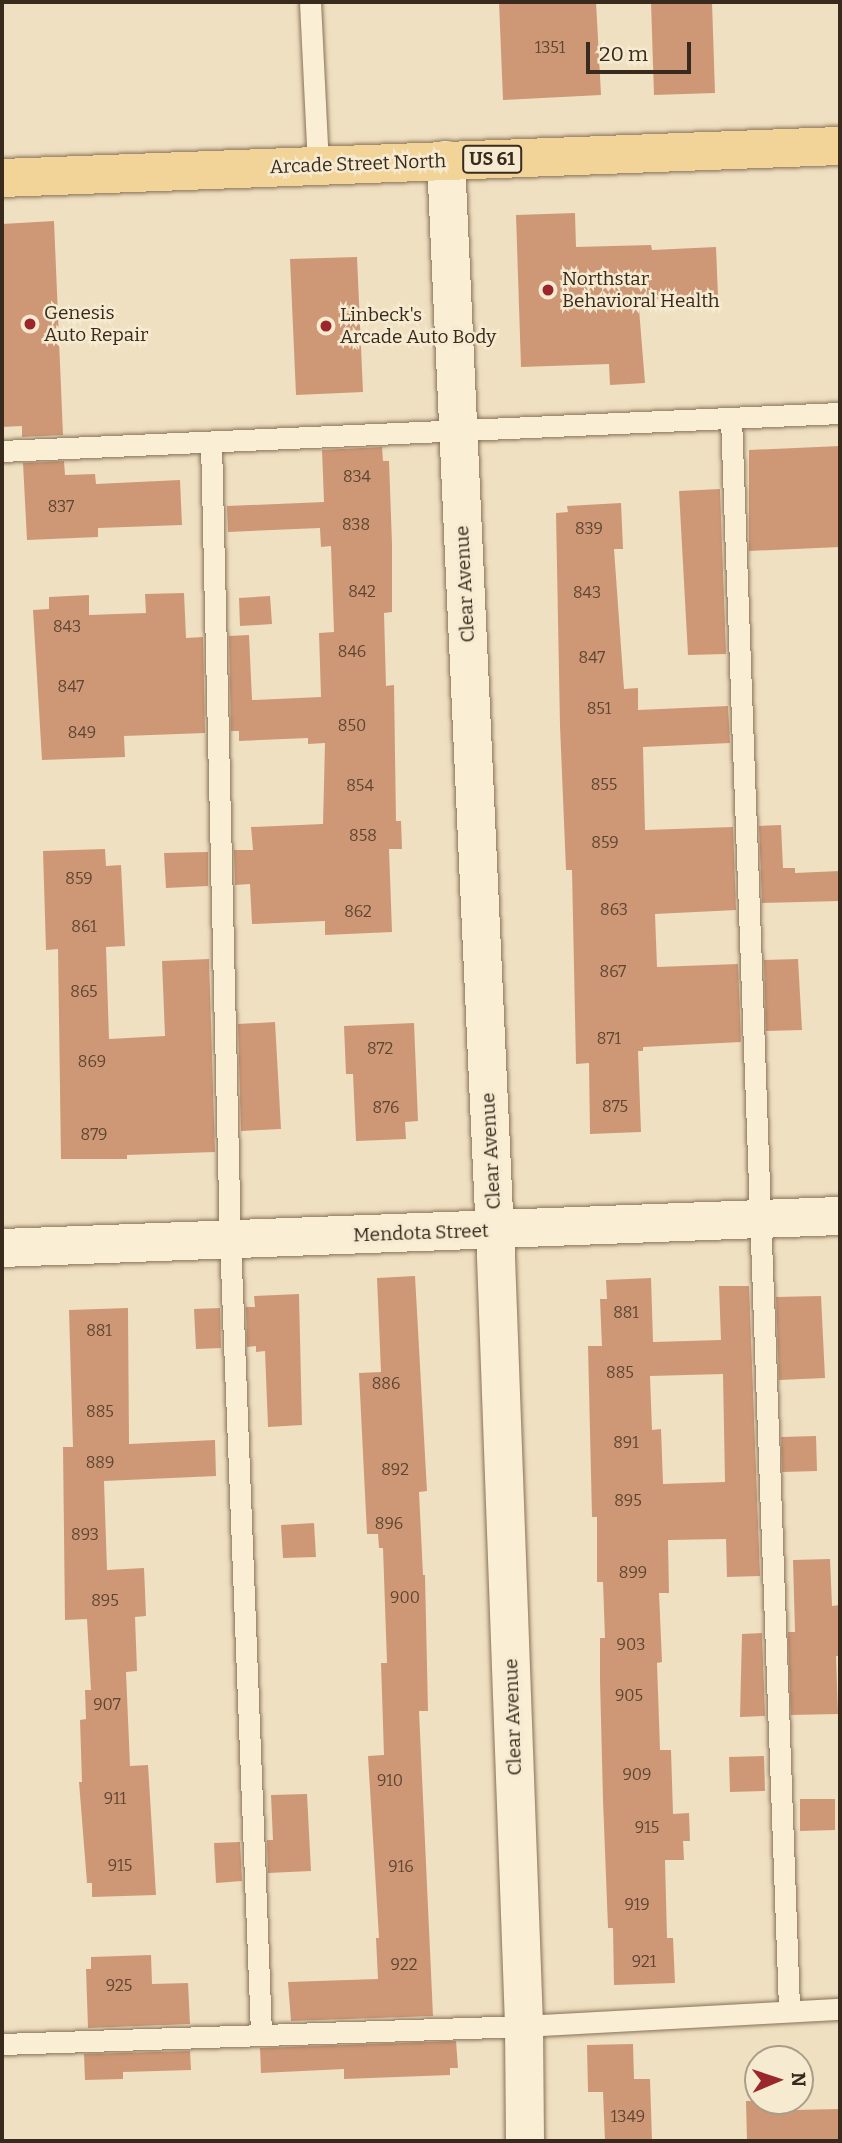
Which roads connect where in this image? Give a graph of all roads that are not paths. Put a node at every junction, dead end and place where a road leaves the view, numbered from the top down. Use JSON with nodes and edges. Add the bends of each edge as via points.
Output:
{"nodes":[{"id":1,"x":310,"y":2,"type":"edge"},
{"id":2,"x":840,"y":146,"type":"edge"},
{"id":3,"x":446,"y":160,"type":"junction"},
{"id":4,"x":318,"y":165,"type":"junction"},
{"id":5,"x":2,"y":178,"type":"edge"},
{"id":6,"x":840,"y":413,"type":"edge"},
{"id":7,"x":732,"y":418,"type":"junction"},
{"id":8,"x":457,"y":430,"type":"junction"},
{"id":9,"x":211,"y":442,"type":"junction"},
{"id":10,"x":2,"y":451,"type":"edge"},
{"id":11,"x":840,"y":1216,"type":"edge"},
{"id":12,"x":760,"y":1219,"type":"junction"},
{"id":13,"x":495,"y":1231,"type":"junction"},
{"id":14,"x":230,"y":1240,"type":"junction"},
{"id":15,"x":2,"y":1248,"type":"edge"},
{"id":16,"x":840,"y":2009,"type":"edge"},
{"id":17,"x":789,"y":2011,"type":"junction"},
{"id":18,"x":524,"y":2026,"type":"junction"},
{"id":19,"x":261,"y":2034,"type":"junction"},
{"id":20,"x":2,"y":2044,"type":"edge"},
{"id":21,"x":525,"y":2141,"type":"edge"}],
"edges":[{"from":1,"to":4,"type":"lane"},
{"from":2,"to":3,"type":"main road","name":"Arcade Street North","number":"US 61"},
{"from":3,"to":4,"type":"main road","name":"Arcade Street North","number":"US 61"},
{"from":3,"to":8,"type":"street","name":"Clear Avenue"},
{"from":4,"to":5,"type":"main road","name":"Arcade Street North","number":"US 61"},
{"from":6,"to":7,"type":"lane"},
{"from":7,"to":8,"type":"lane"},
{"from":7,"to":12,"type":"lane"},
{"from":8,"to":9,"type":"lane"},
{"from":8,"to":13,"type":"street","name":"Clear Avenue"},
{"from":9,"to":10,"type":"lane"},
{"from":9,"to":14,"type":"lane"},
{"from":11,"to":12,"type":"street","name":"Mendota Street"},
{"from":12,"to":13,"type":"street","name":"Mendota Street"},
{"from":12,"to":17,"type":"lane"},
{"from":13,"to":14,"type":"street","name":"Mendota Street"},
{"from":13,"to":18,"type":"street","name":"Clear Avenue"},
{"from":14,"to":15,"type":"street","name":"Mendota Street"},
{"from":14,"to":19,"type":"lane"},
{"from":16,"to":17,"type":"lane"},
{"from":17,"to":18,"type":"lane"},
{"from":18,"to":19,"type":"lane"},
{"from":18,"to":21,"type":"street","name":"Clear Avenue"},
{"from":19,"to":20,"type":"lane"}]}
